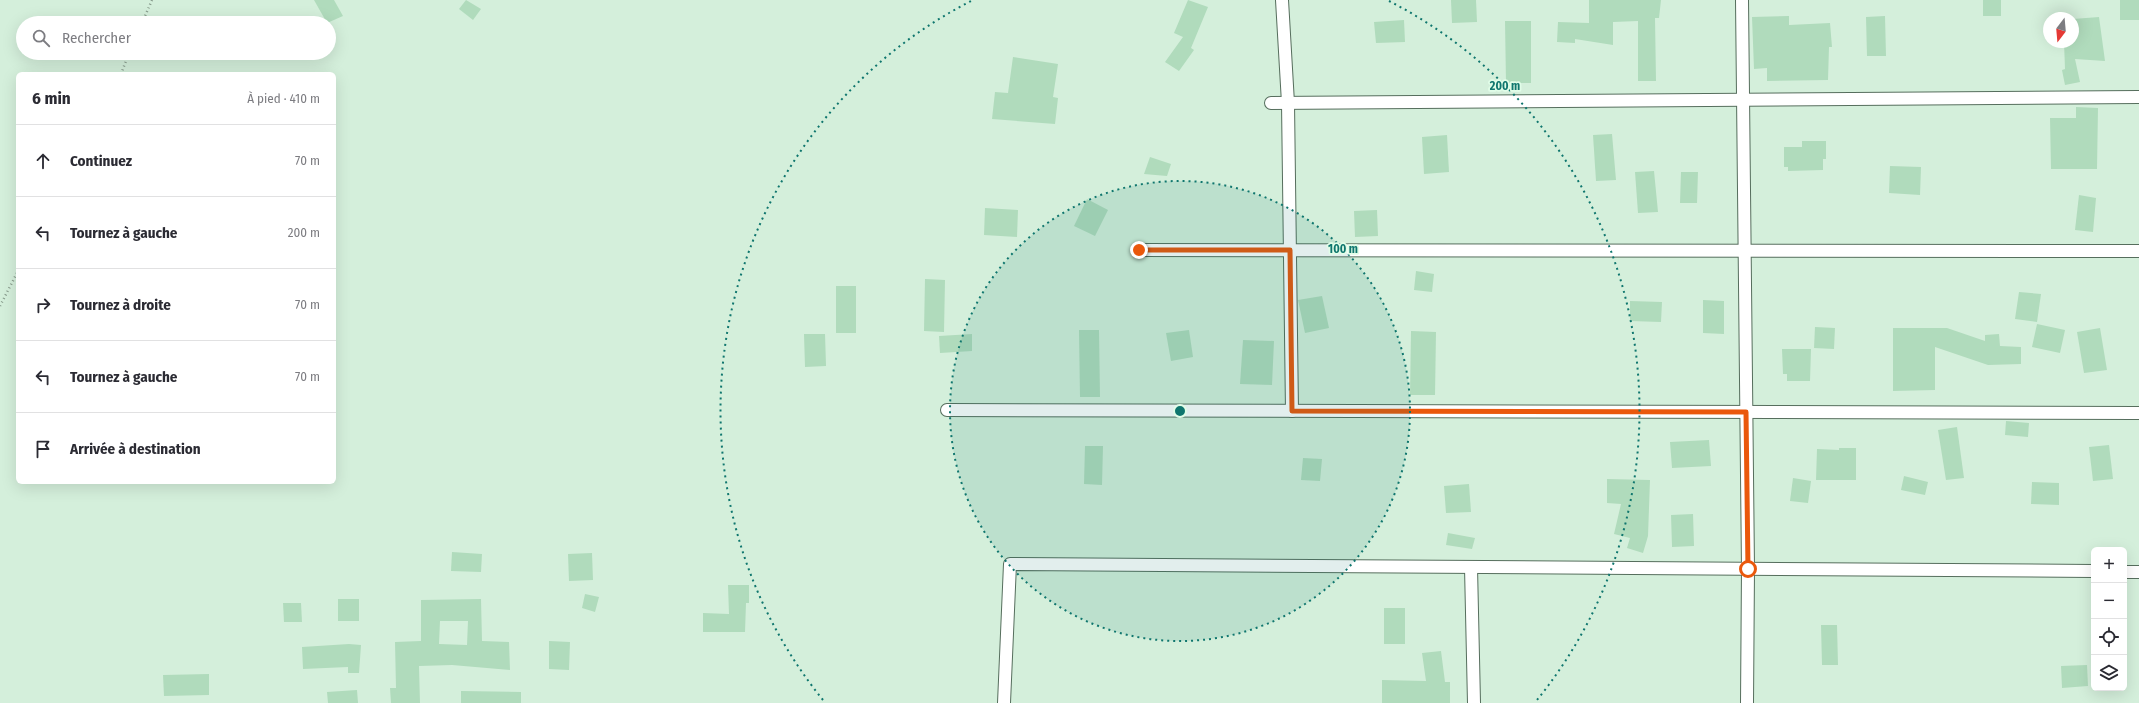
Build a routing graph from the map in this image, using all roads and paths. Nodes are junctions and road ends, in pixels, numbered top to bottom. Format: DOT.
graph roads {
  1 [pos="152,0"];
  2 [pos="1282,0"];
  3 [pos="1742,0"];
  4 [pos="145,16"];
  5 [pos="127,60"];
  6 [pos="122,72"];
  7 [pos="2139,97"];
  8 [pos="1743,100"];
  9 [pos="1271,103"];
  10 [pos="1288,103"];
  11 [pos="1139,250"];
  12 [pos="1290,250"];
  13 [pos="1745,251"];
  14 [pos="2139,251"];
  15 [pos="16,275"];
  16 [pos="0,306"];
  17 [pos="947,410"];
  18 [pos="1292,411"];
  19 [pos="1746,412"];
  20 [pos="2139,413"];
  21 [pos="1471,567"];
  22 [pos="1748,569"];
  23 [pos="2091,571"];
  24 [pos="2127,572"];
  25 [pos="2139,572"];
  26 [pos="1004,703"];
  27 [pos="1474,703"];
  28 [pos="1747,703"];
  1 -- 4 [label="path"];
  2 -- 10 [label="street"];
  3 -- 8 [label="street"];
  5 -- 6 [label="path"];
  7 -- 8 [label="street"];
  8 -- 10 [label="street"];
  8 -- 13 [label="street"];
  9 -- 10 [label="street"];
  10 -- 12 [label="street"];
  11 -- 12 [label="street"];
  12 -- 13 [label="street"];
  12 -- 18 [label="street"];
  13 -- 14 [label="street"];
  13 -- 19 [label="street"];
  15 -- 16 [label="path"];
  17 -- 18 [label="street"];
  18 -- 19 [label="street"];
  19 -- 20 [label="street"];
  19 -- 22 [label="street"];
  21 -- 22 [label="street"];
  21 -- 26 [label="street"];
  21 -- 27 [label="street"];
  22 -- 23 [label="street"];
  22 -- 28 [label="street"];
  24 -- 25 [label="street"];
}
